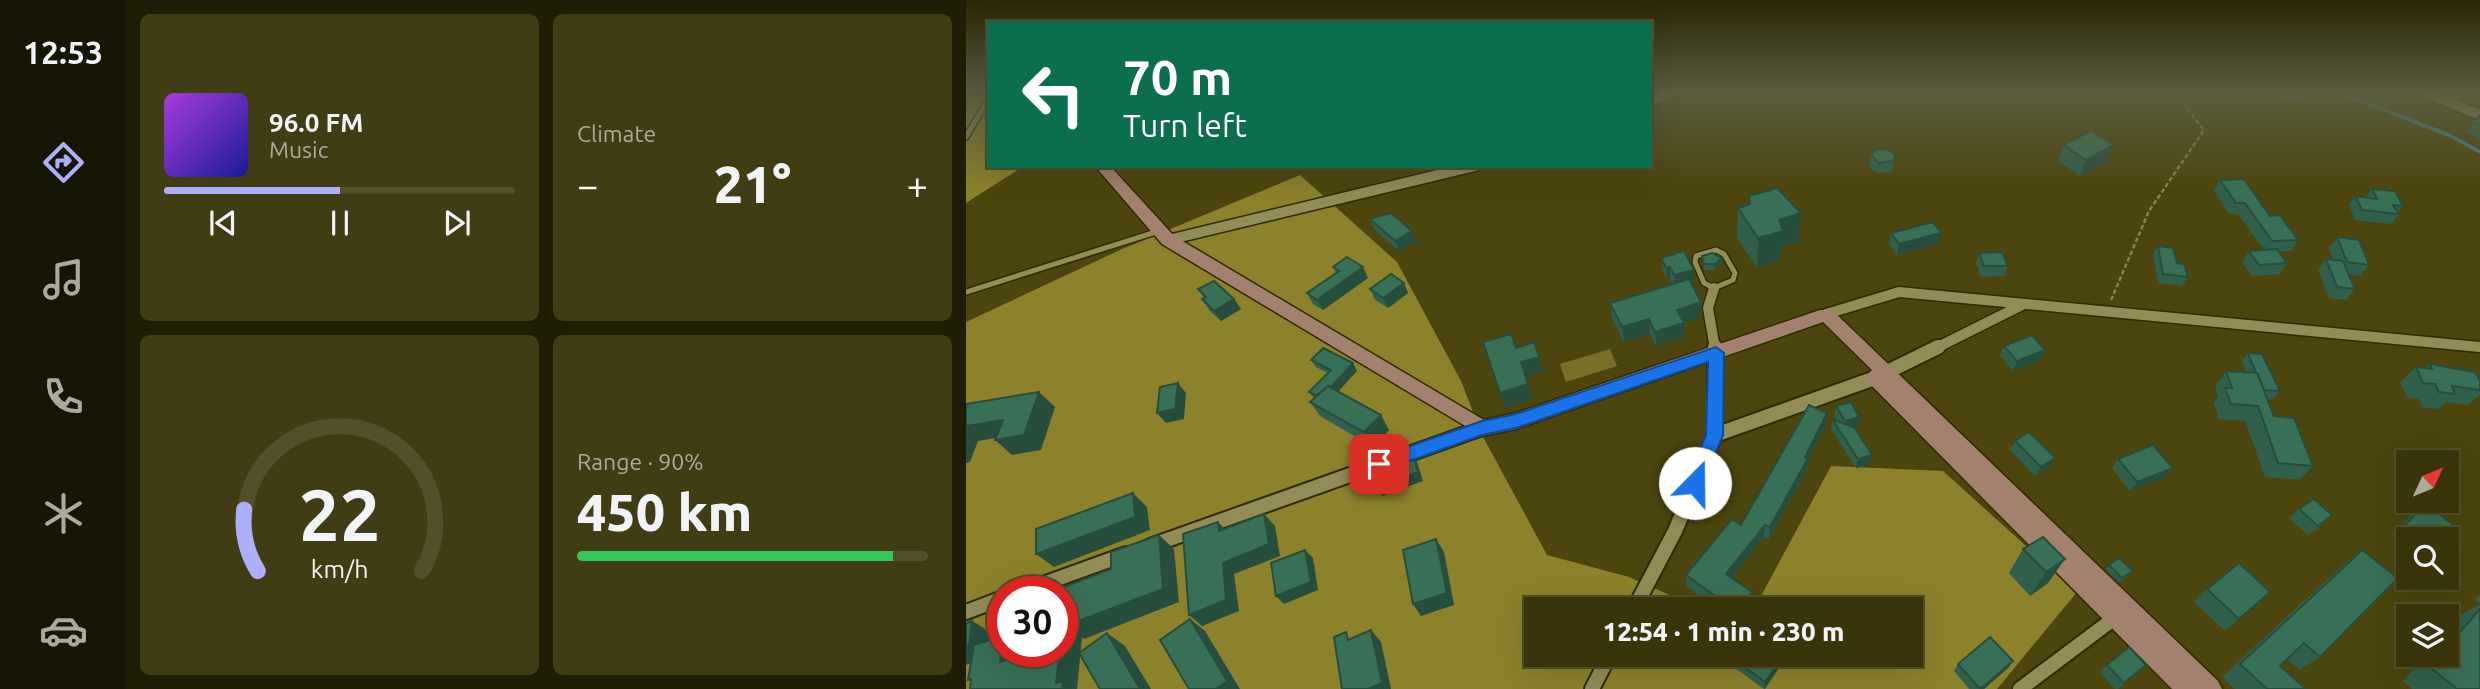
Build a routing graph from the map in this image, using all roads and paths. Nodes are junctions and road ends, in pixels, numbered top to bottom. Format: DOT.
graph roads {
  1 [pos="2200,125"];
  2 [pos="1104,168"];
  3 [pos="1466,168"];
  4 [pos="1163,236"];
  5 [pos="1709,285"];
  6 [pos="1690,286"];
  7 [pos="966,292"];
  8 [pos="2025,303"];
  9 [pos="2106,311"];
  10 [pos="1820,316"];
  11 [pos="2480,347"];
  12 [pos="1716,353"];
  13 [pos="1880,375"];
  14 [pos="1482,428"];
  15 [pos="1715,435"];
  16 [pos="1066,576"];
  17 [pos="1640,597"];
  18 [pos="987,604"];
  19 [pos="966,612"];
  20 [pos="2116,617"];
  21 [pos="1603,667"];
  22 [pos="1592,689"];
  23 [pos="2020,689"];
  24 [pos="2189,689"];
  25 [pos="2210,689"];
  1 -- 9 [label="path"];
  2 -- 4 [label="main road"];
  3 -- 4 [label="street"];
  4 -- 7 [label="lane"];
  4 -- 14 [label="main road"];
  5 -- 5 [label="lane"];
  5 -- 6 [label="lane"];
  5 -- 12 [label="street"];
  8 -- 9 [label="street"];
  8 -- 10 [label="street"];
  8 -- 13 [label="street"];
  9 -- 11 [label="street"];
  10 -- 12 [label="main road"];
  10 -- 13 [label="main road"];
  12 -- 14 [label="main road"];
  12 -- 15 [label="street"];
  13 -- 15 [label="street"];
  13 -- 20 [label="main road"];
  13 -- 25 [label="main road"];
  14 -- 16 [label="street"];
  15 -- 17 [label="street"];
  18 -- 19 [label="street"];
  20 -- 23 [label="street"];
  20 -- 24 [label="main road"];
  21 -- 22 [label="street"];
}
